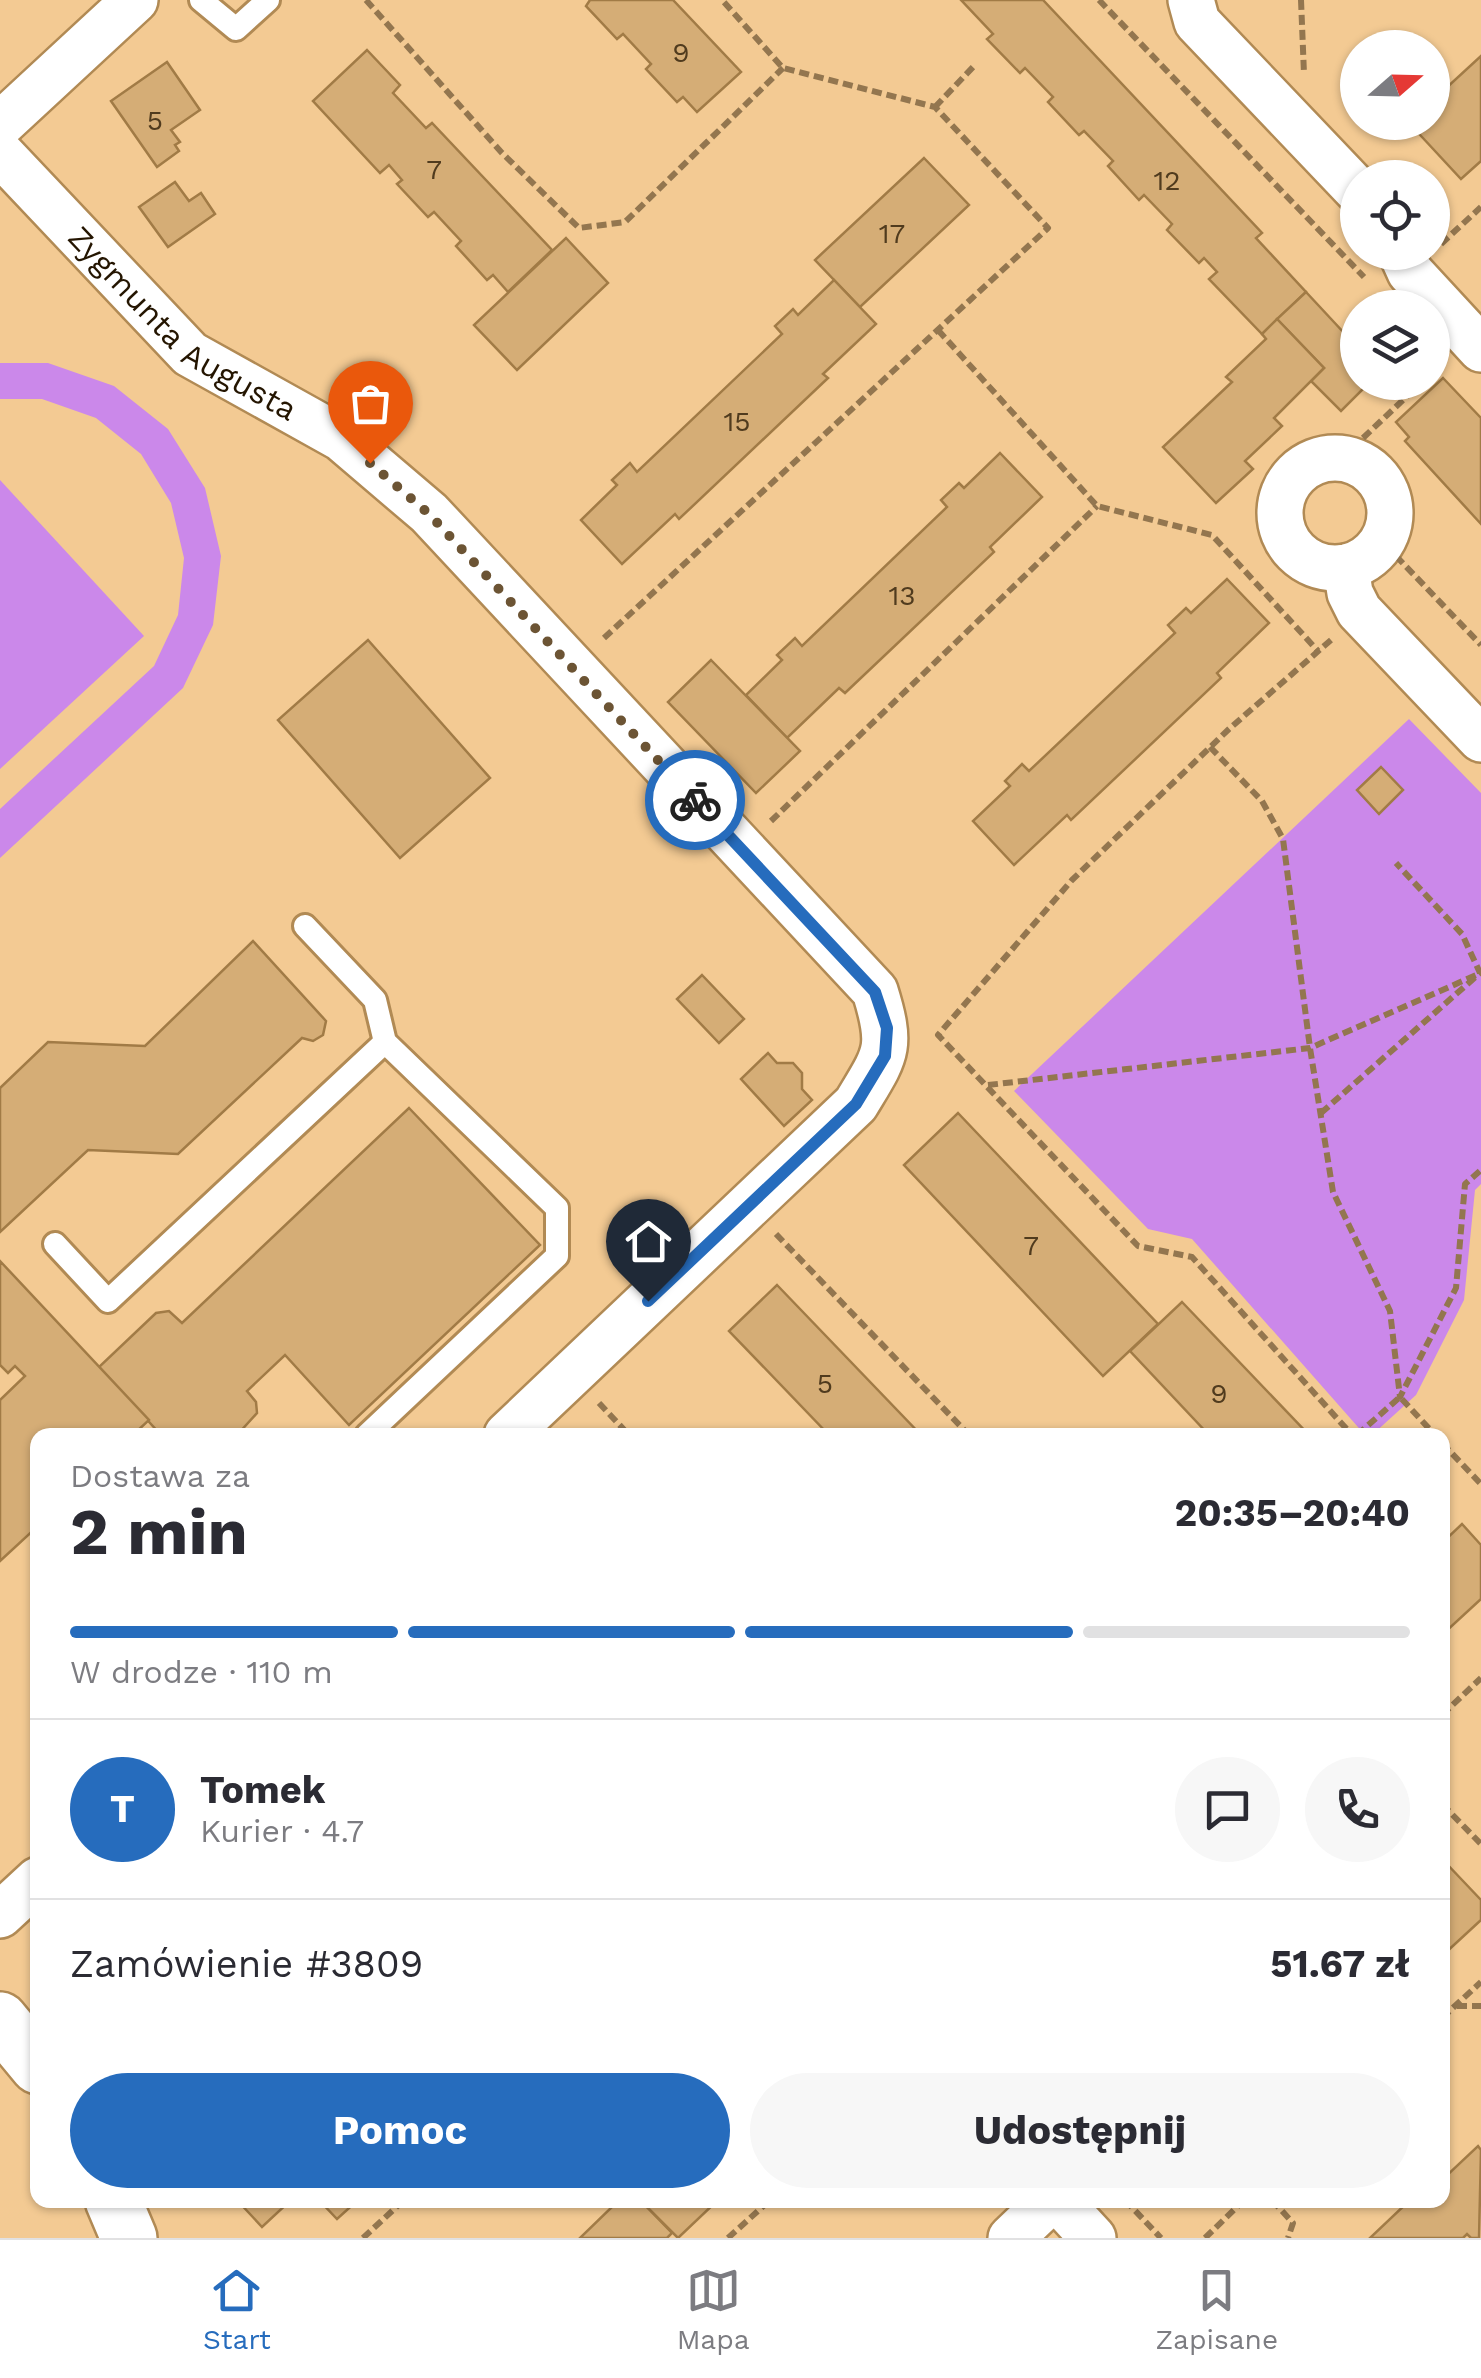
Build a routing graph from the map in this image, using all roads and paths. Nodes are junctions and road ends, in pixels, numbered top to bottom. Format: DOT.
graph roads {
  1 [pos="135,0"];
  2 [pos="201,0"];
  3 [pos="268,0"];
  4 [pos="366,0"];
  5 [pos="722,0"];
  6 [pos="1099,0"];
  7 [pos="1191,0"];
  8 [pos="975,64"];
  9 [pos="784,68"];
  10 [pos="935,107"];
  11 [pos="0,126"];
  12 [pos="0,153"];
  13 [pos="1340,173"];
  14 [pos="1481,207"];
  15 [pos="1450,231"];
  16 [pos="1340,252"];
  17 [pos="1358,270"];
  18 [pos="1393,270"];
  19 [pos="1423,270"];
  20 [pos="938,330"];
  21 [pos="1481,349"];
  22 [pos="1403,400"];
  23 [pos="1363,438"];
  24 [pos="1097,506"];
  25 [pos="1396,556"];
  26 [pos="1346,567"];
  27 [pos="1342,630"];
  28 [pos="1481,645"];
  29 [pos="1318,651"];
  30 [pos="572,667"];
  31 [pos="1481,739"];
  32 [pos="1210,748"];
  33 [pos="742,850"];
  34 [pos="1396,864"];
  35 [pos="306,926"];
  36 [pos="1480,973"];
  37 [pos="386,1042"];
  38 [pos="1310,1048"];
  39 [pos="987,1085"];
  40 [pos="1320,1114"];
  41 [pos="1481,1170"];
  42 [pos="749,1206"];
  43 [pos="55,1244"];
  44 [pos="1400,1397"];
  45 [pos="374,1428"];
  46 [pos="513,1428"];
  47 [pos="962,1428"];
  48 [pos="1348,1428"];
  49 [pos="1362,1428"];
  50 [pos="1429,1428"];
  51 [pos="1450,1451"];
  52 [pos="1481,1484"];
  53 [pos="1481,1678"];
  54 [pos="1450,1707"];
  55 [pos="1450,1812"];
  56 [pos="1481,1844"];
  57 [pos="30,1887"];
  58 [pos="0,1915"];
  59 [pos="1481,1982"];
  60 [pos="1454,2006"];
  61 [pos="1481,2006"];
  62 [pos="1450,2010"];
  63 [pos="0,2020"];
  64 [pos="30,2056"];
  65 [pos="117,2208"];
  66 [pos="395,2208"];
  67 [pos="761,2208"];
  68 [pos="1045,2208"];
  69 [pos="1062,2208"];
  70 [pos="1133,2208"];
  71 [pos="1236,2208"];
  72 [pos="1279,2208"];
  73 [pos="130,2238"];
  74 [pos="363,2238"];
  75 [pos="728,2238"];
  76 [pos="1011,2238"];
  77 [pos="1093,2238"];
  78 [pos="1161,2238"];
  79 [pos="1204,2238"];
  80 [pos="1288,2238"];
  1 -- 11 [label="street"];
  2 -- 3 [label="lane"];
  4 -- 9 [label="path"];
  5 -- 9 [label="path"];
  6 -- 16 [label="path"];
  7 -- 13 [label="street"];
  8 -- 10 [label="path"];
  9 -- 10 [label="path"];
  10 -- 20 [label="path"];
  12 -- 30 [label="street, Zygmunta Augusta"];
  14 -- 15 [label="path"];
  17 -- 18 [label="path"];
  19 -- 21 [label="street"];
  20 -- 24 [label="path"];
  20 -- 30 [label="path"];
  22 -- 23 [label="path"];
  24 -- 29 [label="path"];
  24 -- 33 [label="path"];
  25 -- 28 [label="path"];
  26 -- 31 [label="street"];
  27 -- 29 [label="path"];
  29 -- 32 [label="path"];
  30 -- 33 [label="street, Zygmunta Augusta"];
  32 -- 38 [label="path"];
  32 -- 39 [label="path"];
  33 -- 42 [label="street, Zygmunta Augusta"];
  34 -- 36 [label="path"];
  35 -- 37 [label="lane"];
  36 -- 38 [label="path"];
  36 -- 40 [label="path"];
  37 -- 43 [label="lane"];
  37 -- 45 [label="lane"];
  38 -- 39 [label="path"];
  38 -- 40 [label="path"];
  39 -- 48 [label="path"];
  40 -- 44 [label="path"];
  41 -- 44 [label="path"];
  42 -- 46 [label="street, Zygmunta Augusta"];
  42 -- 47 [label="path"];
  44 -- 49 [label="path"];
  44 -- 50 [label="path"];
  51 -- 52 [label="path"];
  53 -- 54 [label="path"];
  55 -- 56 [label="path"];
  57 -- 58 [label="street"];
  59 -- 60 [label="path"];
  60 -- 61 [label="path"];
  60 -- 62 [label="path"];
  63 -- 64 [label="street"];
  65 -- 73 [label="street"];
  66 -- 74 [label="path"];
  67 -- 75 [label="path"];
  68 -- 76 [label="street"];
  69 -- 77 [label="street"];
  70 -- 78 [label="path"];
  71 -- 79 [label="path"];
  72 -- 80 [label="path"];
}
